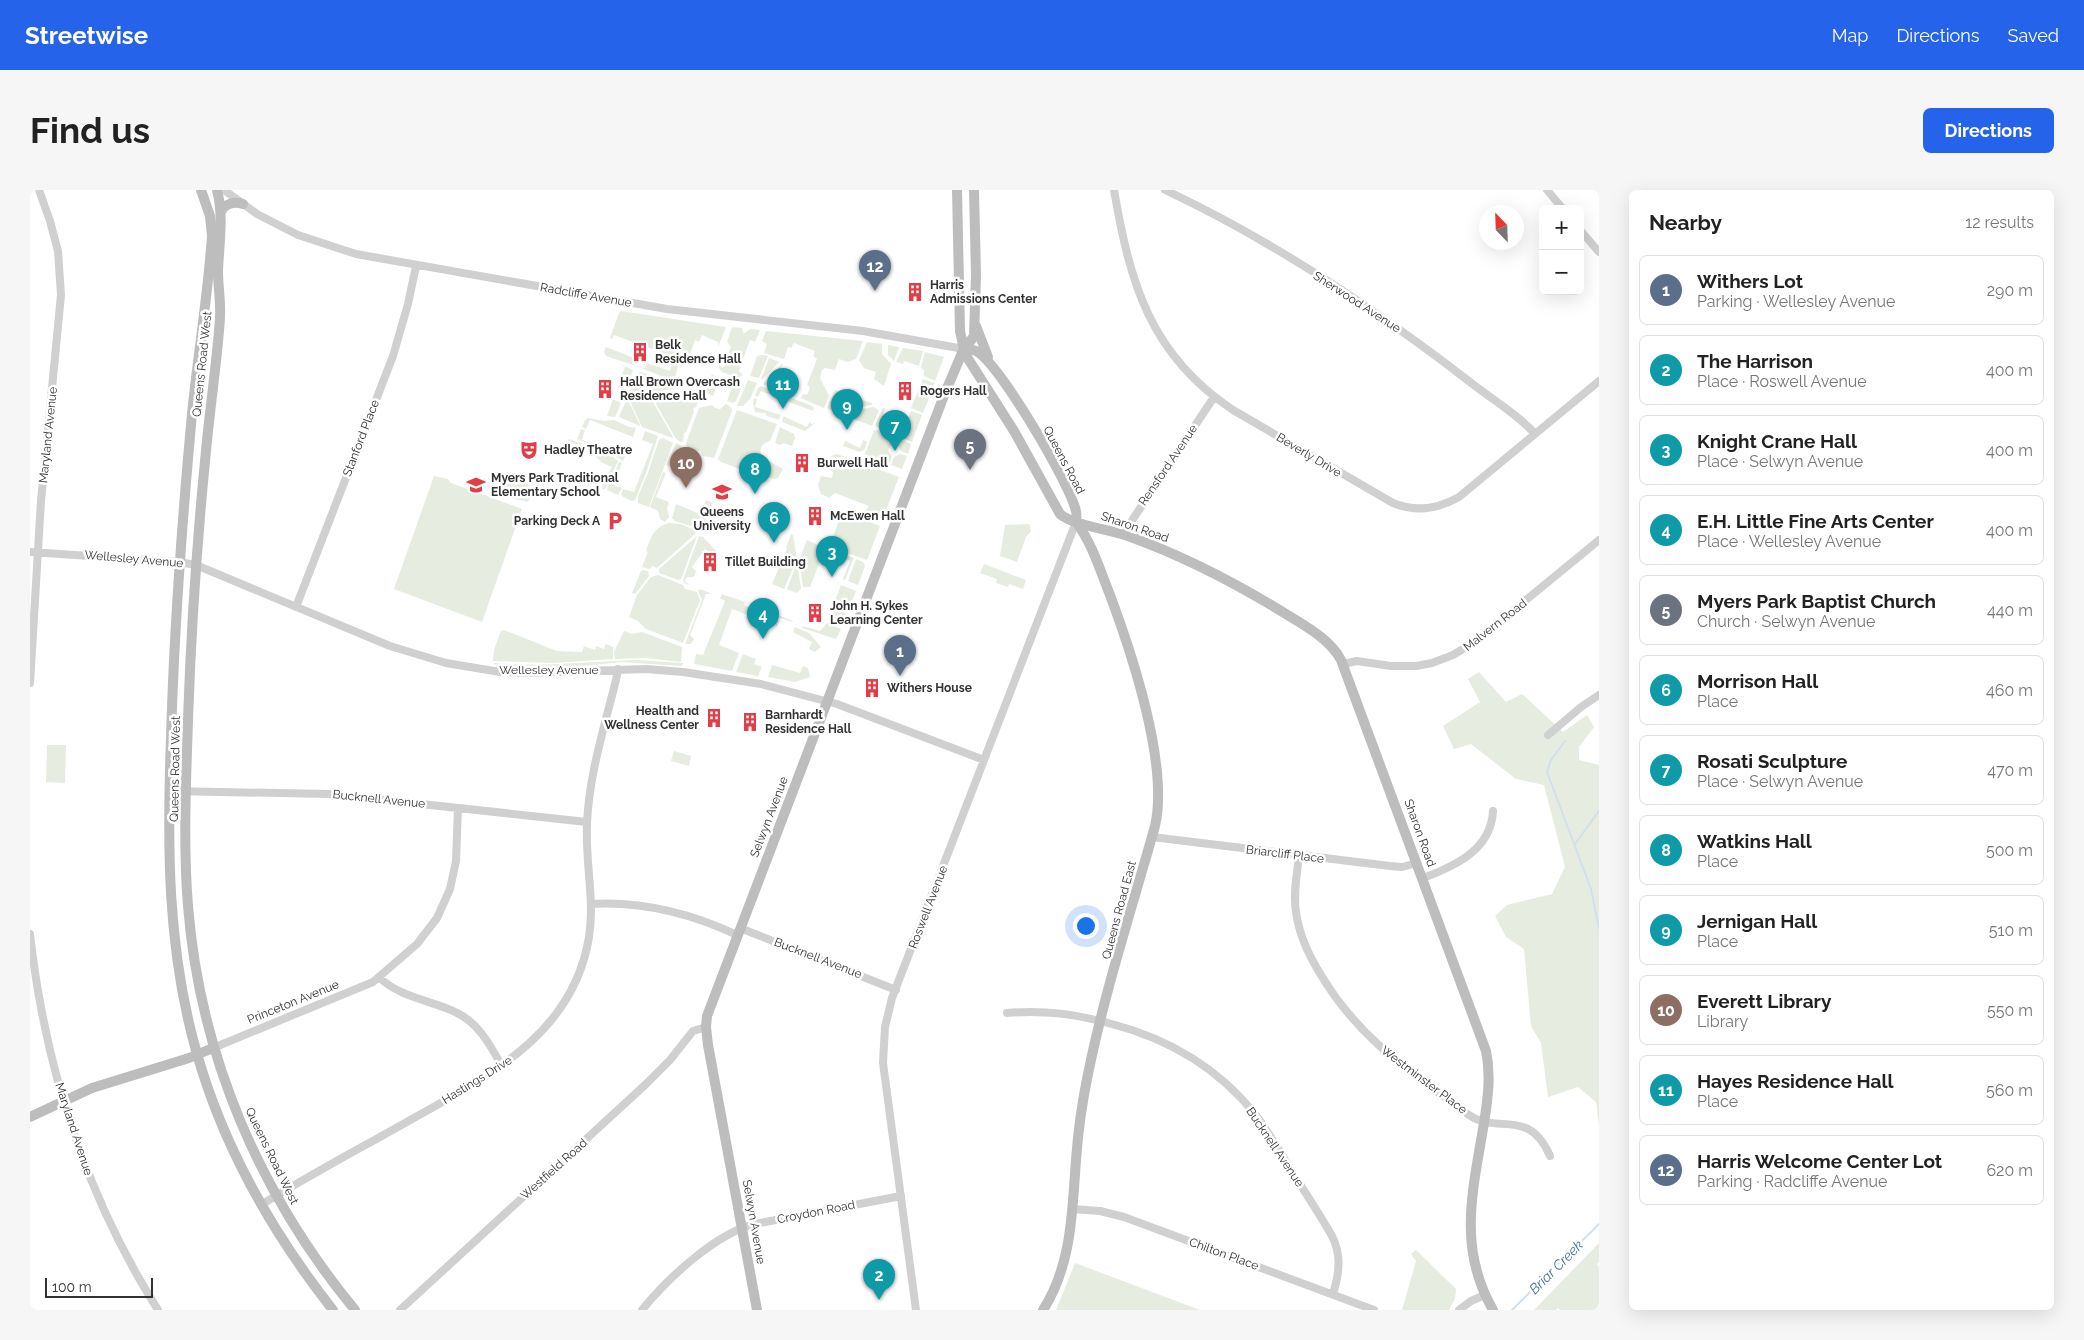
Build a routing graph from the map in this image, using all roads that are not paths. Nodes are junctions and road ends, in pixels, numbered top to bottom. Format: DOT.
graph roads {
  1 [pos="39,190"];
  2 [pos="201,190"];
  3 [pos="216,190"];
  4 [pos="224,190"];
  5 [pos="957,190"];
  6 [pos="974,190"];
  7 [pos="1114,190"];
  8 [pos="1164,190"];
  9 [pos="1548,190"];
  10 [pos="243,204"];
  11 [pos="1560,205"];
  12 [pos="221,212"];
  13 [pos="1584,235"];
  14 [pos="1599,252"];
  15 [pos="416,266"];
  16 [pos="975,318"];
  17 [pos="964,349"];
  18 [pos="994,369"];
  19 [pos="1599,381"];
  20 [pos="1214,396"];
  21 [pos="1535,434"];
  22 [pos="1076,522"];
  23 [pos="1123,534"];
  24 [pos="1599,540"];
  25 [pos="34,552"];
  26 [pos="179,562"];
  27 [pos="196,565"];
  28 [pos="296,607"];
  29 [pos="1343,664"];
  30 [pos="618,669"];
  31 [pos="30,683"];
  32 [pos="1599,695"];
  33 [pos="827,701"];
  34 [pos="1548,735"];
  35 [pos="984,760"];
  36 [pos="169,791"];
  37 [pos="186,792"];
  38 [pos="458,808"];
  39 [pos="1492,812"];
  40 [pos="587,822"];
  41 [pos="1152,837"];
  42 [pos="1299,856"];
  43 [pos="1417,863"];
  44 [pos="1423,878"];
  45 [pos="591,904"];
  46 [pos="738,932"];
  47 [pos="30,934"];
  48 [pos="379,977"];
  49 [pos="896,990"];
  50 [pos="1007,1013"];
  51 [pos="1101,1021"];
  52 [pos="706,1027"];
  53 [pos="213,1048"];
  54 [pos="197,1055"];
  55 [pos="502,1066"];
  56 [pos="63,1101"];
  57 [pos="30,1117"];
  58 [pos="1484,1121"];
  59 [pos="1550,1156"];
  60 [pos="275,1196"];
  61 [pos="900,1196"];
  62 [pos="261,1205"];
  63 [pos="1072,1209"];
  64 [pos="742,1228"];
  65 [pos="1333,1294"];
  66 [pos="1485,1294"];
  67 [pos="158,1310"];
  68 [pos="333,1310"];
  69 [pos="355,1310"];
  70 [pos="400,1310"];
  71 [pos="642,1310"];
  72 [pos="757,1310"];
  73 [pos="916,1310"];
  74 [pos="1043,1310"];
  75 [pos="1374,1310"];
  76 [pos="1459,1310"];
  77 [pos="1493,1310"];
  1 -- 25 [label="street, Maryland Avenue"];
  2 -- 26 [label="street, Queens Road West"];
  3 -- 12 [label="street, Queens Road West"];
  4 -- 10 [label="street, Radcliffe Avenue"];
  5 -- 17 [label="street"];
  6 -- 16 [label="street"];
  7 -- 20 [label="street, Beverly Drive"];
  8 -- 21 [label="street, Sherwood Avenue"];
  9 -- 11 [label="street"];
  10 -- 12 [label="street"];
  10 -- 15 [label="street, Radcliffe Avenue"];
  12 -- 27 [label="street, Queens Road West"];
  13 -- 14 [label="street"];
  15 -- 17 [label="street, Radcliffe Avenue"];
  15 -- 28 [label="street, Stanford Place"];
  16 -- 17 [label="street"];
  16 -- 18 [label="street"];
  17 -- 18 [label="street, Queens Road"];
  17 -- 22 [label="street"];
  17 -- 33 [label="street, Selwyn Avenue"];
  18 -- 22 [label="street, Queens Road"];
  19 -- 21 [label="street, Beverly Drive"];
  20 -- 21 [label="street, Beverly Drive"];
  20 -- 23 [label="street, Rensford Avenue"];
  22 -- 23 [label="street, Sharon Road"];
  22 -- 35 [label="street, Roswell Avenue"];
  22 -- 41 [label="street, Queens Road East"];
  23 -- 29 [label="street, Sharon Road"];
  24 -- 29 [label="street, Malvern Road"];
  25 -- 26 [label="street, Wellesley Avenue"];
  25 -- 31 [label="street, Maryland Avenue"];
  26 -- 27 [label="street, Wellesley Avenue"];
  26 -- 36 [label="street, Queens Road West"];
  27 -- 28 [label="street, Wellesley Avenue"];
  27 -- 37 [label="street, Queens Road West"];
  28 -- 30 [label="street, Wellesley Avenue"];
  29 -- 43 [label="street, Sharon Road"];
  30 -- 33 [label="street, Wellesley Avenue"];
  30 -- 40 [label="street, Hastings Drive"];
  32 -- 34 [label="street"];
  33 -- 35 [label="street, Wellesley Avenue"];
  33 -- 46 [label="street, Selwyn Avenue"];
  35 -- 49 [label="street, Roswell Avenue"];
  36 -- 37 [label="street, Bucknell Avenue"];
  36 -- 54 [label="street, Queens Road West"];
  37 -- 38 [label="street, Bucknell Avenue"];
  37 -- 53 [label="street, Queens Road West"];
  38 -- 40 [label="street, Bucknell Avenue"];
  38 -- 48 [label="street, Princeton Avenue"];
  39 -- 44 [label="street"];
  40 -- 45 [label="street, Hastings Drive"];
  41 -- 42 [label="street, Briarcliff Place"];
  41 -- 51 [label="street, Queens Road East"];
  42 -- 43 [label="street, Briarcliff Place"];
  42 -- 58 [label="street, Westminster Place"];
  43 -- 44 [label="street, Sharon Road"];
  44 -- 58 [label="street, Sharon Road"];
  45 -- 46 [label="street, Bucknell Avenue"];
  45 -- 55 [label="street, Hastings Drive"];
  46 -- 49 [label="street, Bucknell Avenue"];
  46 -- 52 [label="street, Selwyn Avenue"];
  47 -- 56 [label="street, Maryland Avenue"];
  48 -- 53 [label="street, Princeton Avenue"];
  48 -- 55 [label="street"];
  49 -- 61 [label="street, Roswell Avenue"];
  50 -- 51 [label="street, Bucknell Avenue"];
  51 -- 63 [label="street, Queens Road East"];
  51 -- 65 [label="street, Bucknell Avenue"];
  52 -- 64 [label="street, Selwyn Avenue"];
  52 -- 70 [label="street, Westfield Road"];
  53 -- 54 [label="street, Princeton Avenue"];
  53 -- 60 [label="street, Queens Road West"];
  54 -- 56 [label="street, Princeton Avenue"];
  54 -- 62 [label="street, Queens Road West"];
  55 -- 60 [label="street, Hastings Drive"];
  56 -- 57 [label="street, Princeton Avenue"];
  56 -- 67 [label="street, Maryland Avenue"];
  58 -- 59 [label="street, Westminster Place"];
  58 -- 66 [label="street, Sharon Road"];
  60 -- 62 [label="street, Hastings Drive"];
  60 -- 69 [label="street, Queens Road West"];
  61 -- 64 [label="street, Croydon Road"];
  61 -- 73 [label="street, Roswell Avenue"];
  62 -- 68 [label="street, Queens Road West"];
  63 -- 65 [label="street, Chilton Place"];
  63 -- 74 [label="street, Queens Road East"];
  64 -- 71 [label="street, Croydon Road"];
  64 -- 72 [label="street, Selwyn Avenue"];
  65 -- 75 [label="street, Chilton Place"];
  66 -- 76 [label="street"];
  66 -- 77 [label="street, Sharon Road"];
}
